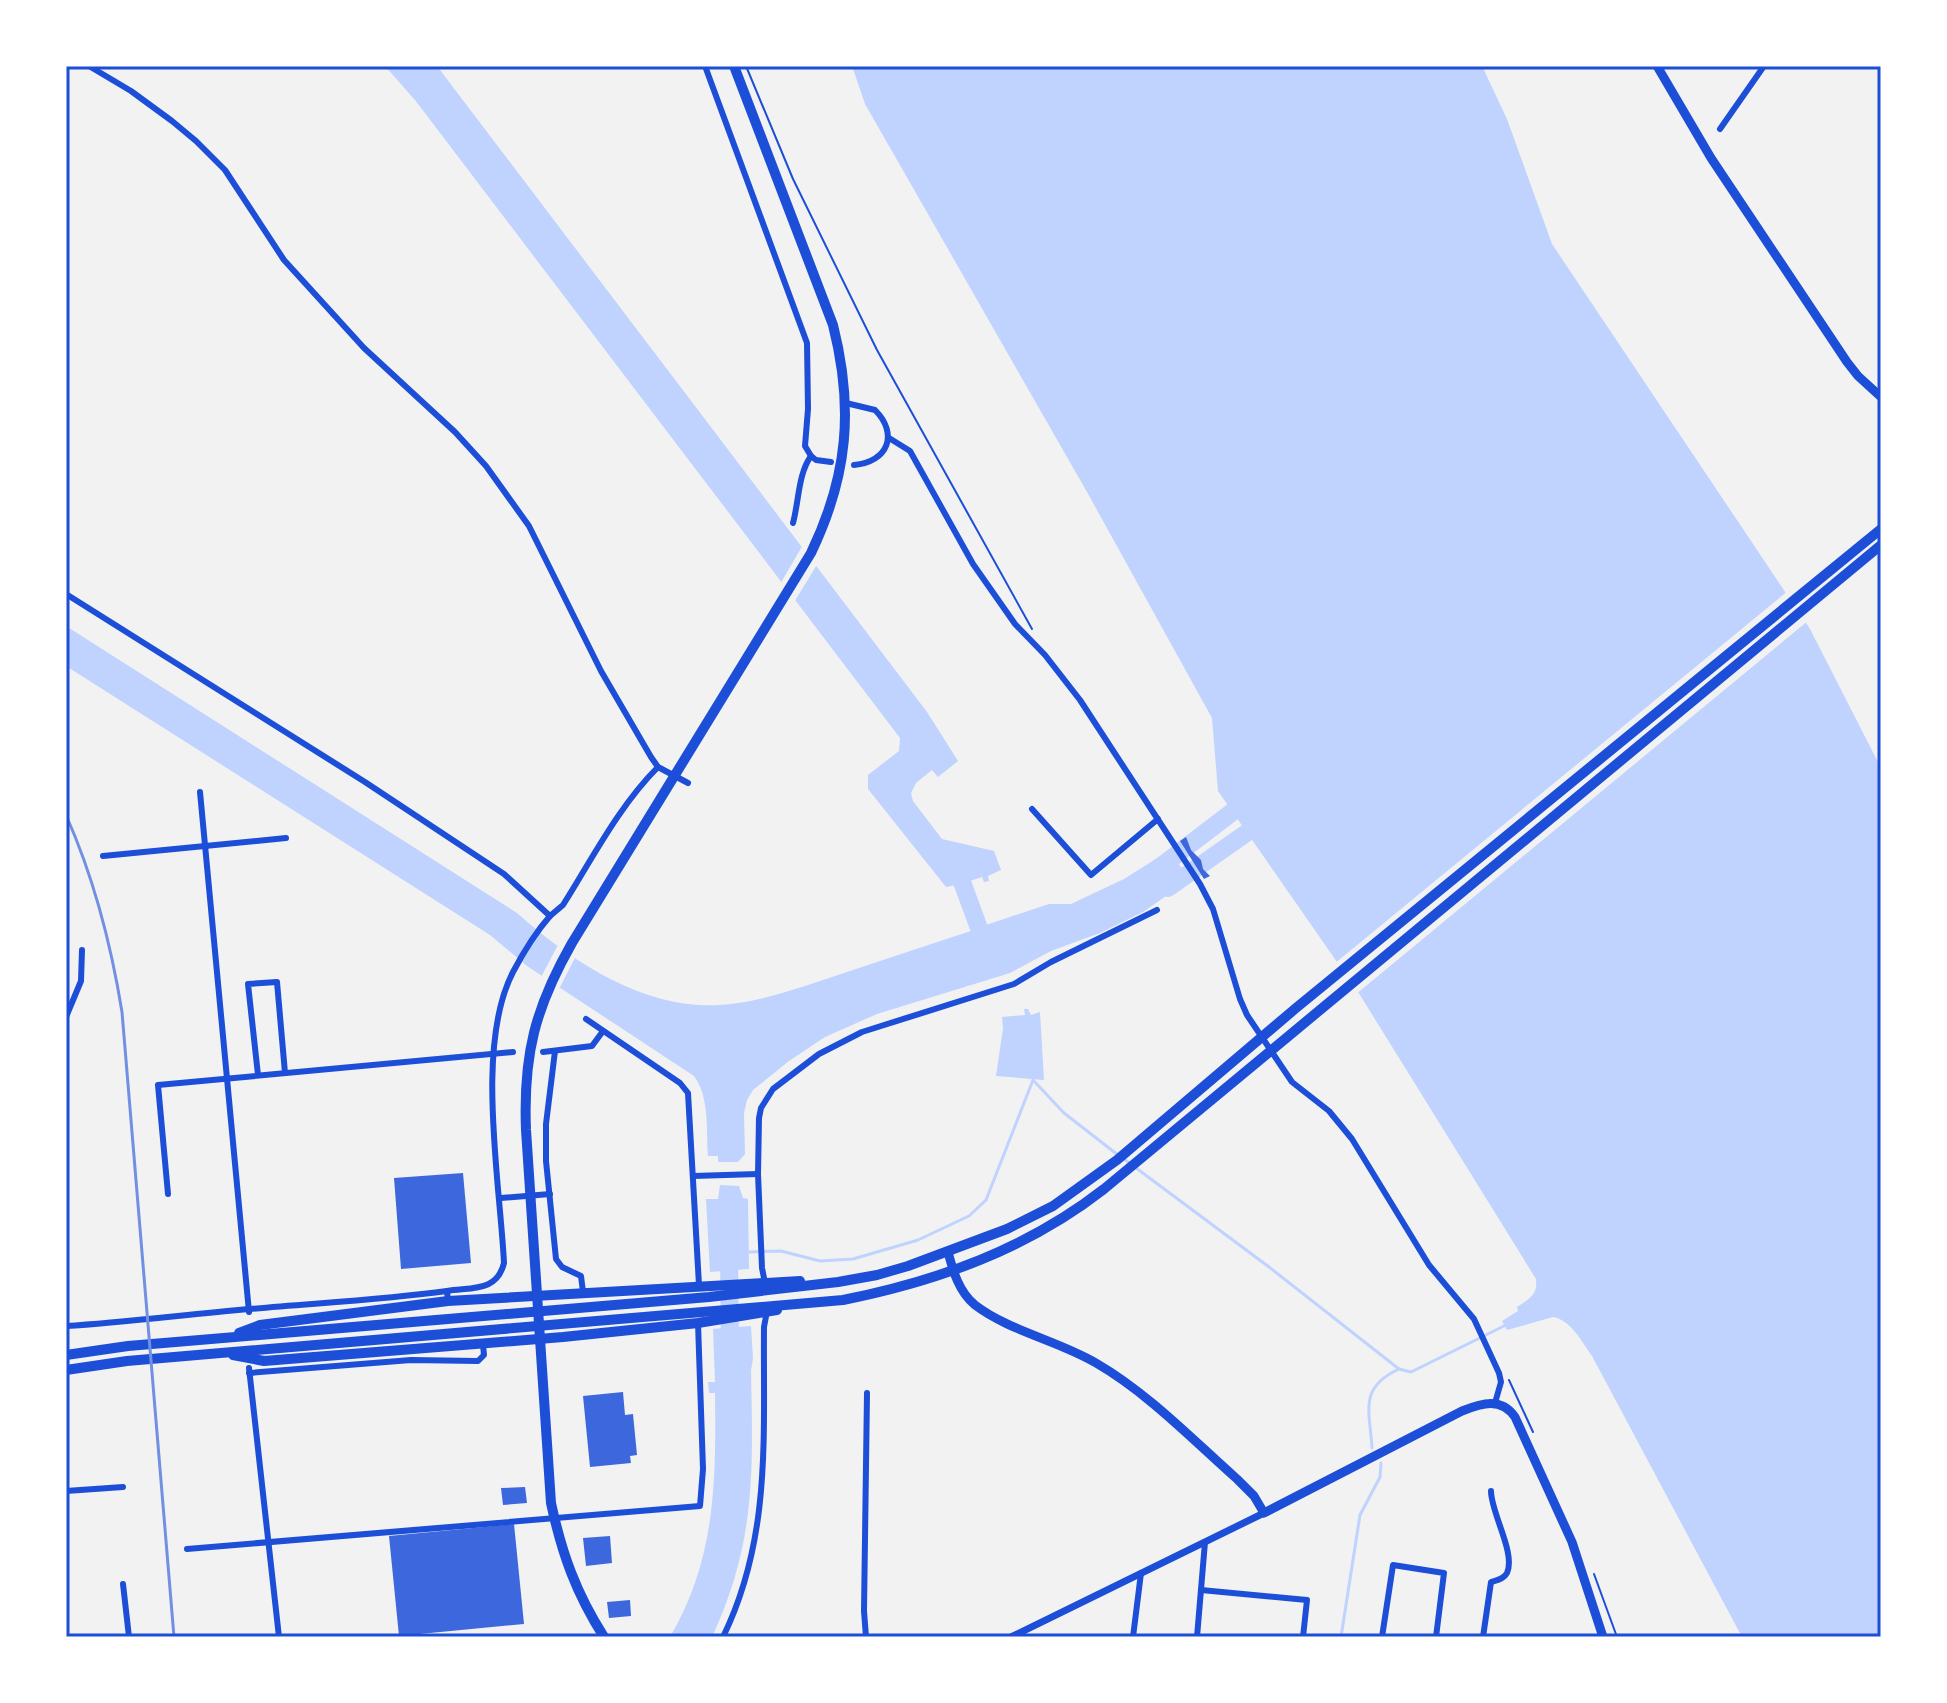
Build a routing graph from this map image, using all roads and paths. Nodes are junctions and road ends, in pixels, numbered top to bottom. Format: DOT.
graph roads {
  1 [pos="89,66"];
  2 [pos="705,66"];
  3 [pos="734,66"];
  4 [pos="746,66"];
  5 [pos="1657,66"];
  6 [pos="1764,66"];
  7 [pos="1720,129"];
  8 [pos="1881,397"];
  9 [pos="846,403"];
  10 [pos="889,438"];
  11 [pos="811,456"];
  12 [pos="831,462"];
  13 [pos="854,465"];
  14 [pos="793,523"];
  15 [pos="1881,529"];
  16 [pos="1881,545"];
  17 [pos="66,594"];
  18 [pos="1033,642"];
  19 [pos="658,767"];
  20 [pos="674,775"];
  21 [pos="688,783"];
  22 [pos="200,792"];
  23 [pos="1032,809"];
  24 [pos="1158,819"];
  25 [pos="286,838"];
  26 [pos="205,846"];
  27 [pos="103,856"];
  28 [pos="1157,910"];
  29 [pos="548,919"];
  30 [pos="82,950"];
  31 [pos="66,1017"];
  32 [pos="586,1019"];
  33 [pos="603,1031"];
  34 [pos="555,1051"];
  35 [pos="513,1052"];
  36 [pos="543,1052"];
  37 [pos="493,1054"];
  38 [pos="285,1073"];
  39 [pos="258,1075"];
  40 [pos="225,1078"];
  41 [pos="758,1174"];
  42 [pos="693,1176"];
  43 [pos="168,1194"];
  44 [pos="550,1194"];
  45 [pos="530,1195"];
  46 [pos="501,1198"];
  47 [pos="948,1252"];
  48 [pos="954,1271"];
  49 [pos="761,1287"];
  50 [pos="706,1289"];
  51 [pos="583,1292"];
  52 [pos="447,1296"];
  53 [pos="538,1296"];
  54 [pos="762,1309"];
  55 [pos="249,1310"];
  56 [pos="705,1318"];
  57 [pos="66,1326"];
  58 [pos="223,1339"];
  59 [pos="539,1339"];
  60 [pos="483,1345"];
  61 [pos="219,1353"];
  62 [pos="66,1355"];
  63 [pos="66,1370"];
  64 [pos="867,1393"];
  65 [pos="1495,1403"];
  66 [pos="123,1487"];
  67 [pos="66,1491"];
  68 [pos="1491,1491"];
  69 [pos="1264,1513"];
  70 [pos="554,1518"];
  71 [pos="269,1542"];
  72 [pos="1205,1542"];
  73 [pos="187,1549"];
  74 [pos="1141,1573"];
  75 [pos="123,1584"];
  76 [pos="1201,1590"];
  77 [pos="129,1637"];
  78 [pos="279,1637"];
  79 [pos="604,1637"];
  80 [pos="723,1637"];
  81 [pos="866,1637"];
  82 [pos="1011,1637"];
  83 [pos="1133,1637"];
  84 [pos="1197,1637"];
  85 [pos="1303,1637"];
  86 [pos="1382,1637"];
  87 [pos="1436,1637"];
  88 [pos="1483,1637"];
  89 [pos="1603,1637"];
  1 -- 19 [label="street"];
  2 -- 11 [label="street"];
  3 -- 9 [label="highway"];
  4 -- 18 [label="path"];
  5 -- 8 [label="main road"];
  6 -- 7 [label="street"];
  9 -- 10 [label="street"];
  9 -- 20 [label="highway"];
  10 -- 13 [label="street"];
  10 -- 18 [label="street"];
  11 -- 12 [label="street"];
  11 -- 14 [label="street"];
  15 -- 47 [label="highway"];
  16 -- 48 [label="highway"];
  17 -- 29 [label="street"];
  18 -- 24 [label="street"];
  19 -- 20 [label="street"];
  19 -- 29 [label="street"];
  20 -- 21 [label="street"];
  20 -- 45 [label="highway"];
  22 -- 26 [label="street"];
  23 -- 24 [label="street"];
  24 -- 65 [label="street"];
  25 -- 26 [label="street"];
  26 -- 27 [label="street"];
  26 -- 40 [label="street"];
  28 -- 41 [label="street"];
  29 -- 37 [label="street"];
  30 -- 31 [label="street"];
  32 -- 33 [label="street"];
  33 -- 34 [label="street"];
  33 -- 42 [label="street"];
  34 -- 36 [label="street"];
  34 -- 44 [label="street"];
  35 -- 37 [label="street"];
  37 -- 38 [label="street"];
  37 -- 46 [label="street"];
  38 -- 39 [label="street"];
  38 -- 39 [label="street"];
  39 -- 40 [label="street"];
  40 -- 43 [label="street"];
  40 -- 55 [label="street"];
  41 -- 42 [label="street"];
  41 -- 49 [label="street"];
  42 -- 50 [label="street"];
  44 -- 45 [label="street"];
  44 -- 51 [label="street"];
  45 -- 46 [label="street"];
  45 -- 53 [label="highway"];
  46 -- 52 [label="street"];
  47 -- 48 [label="main road"];
  47 -- 49 [label="highway"];
  48 -- 54 [label="highway"];
  48 -- 69 [label="main road"];
  49 -- 50 [label="highway"];
  50 -- 51 [label="highway"];
  50 -- 58 [label="highway"];
  51 -- 53 [label="highway"];
  52 -- 53 [label="highway"];
  52 -- 55 [label="street"];
  52 -- 58 [label="highway"];
  53 -- 59 [label="highway"];
  54 -- 56 [label="highway"];
  54 -- 80 [label="street"];
  55 -- 57 [label="street"];
  56 -- 59 [label="highway"];
  56 -- 61 [label="highway"];
  56 -- 70 [label="street"];
  58 -- 62 [label="highway"];
  59 -- 60 [label="highway"];
  59 -- 70 [label="highway"];
  60 -- 61 [label="highway"];
  60 -- 71 [label="street"];
  61 -- 63 [label="highway"];
  64 -- 81 [label="street"];
  65 -- 69 [label="main road"];
  65 -- 89 [label="main road"];
  66 -- 67 [label="street"];
  68 -- 88 [label="street"];
  69 -- 72 [label="street"];
  70 -- 71 [label="street"];
  70 -- 79 [label="highway"];
  71 -- 73 [label="street"];
  71 -- 78 [label="street"];
  72 -- 74 [label="street"];
  72 -- 76 [label="street"];
  74 -- 82 [label="street"];
  74 -- 83 [label="street"];
  75 -- 77 [label="street"];
  76 -- 84 [label="street"];
  76 -- 85 [label="street"];
  86 -- 87 [label="street"];
}
